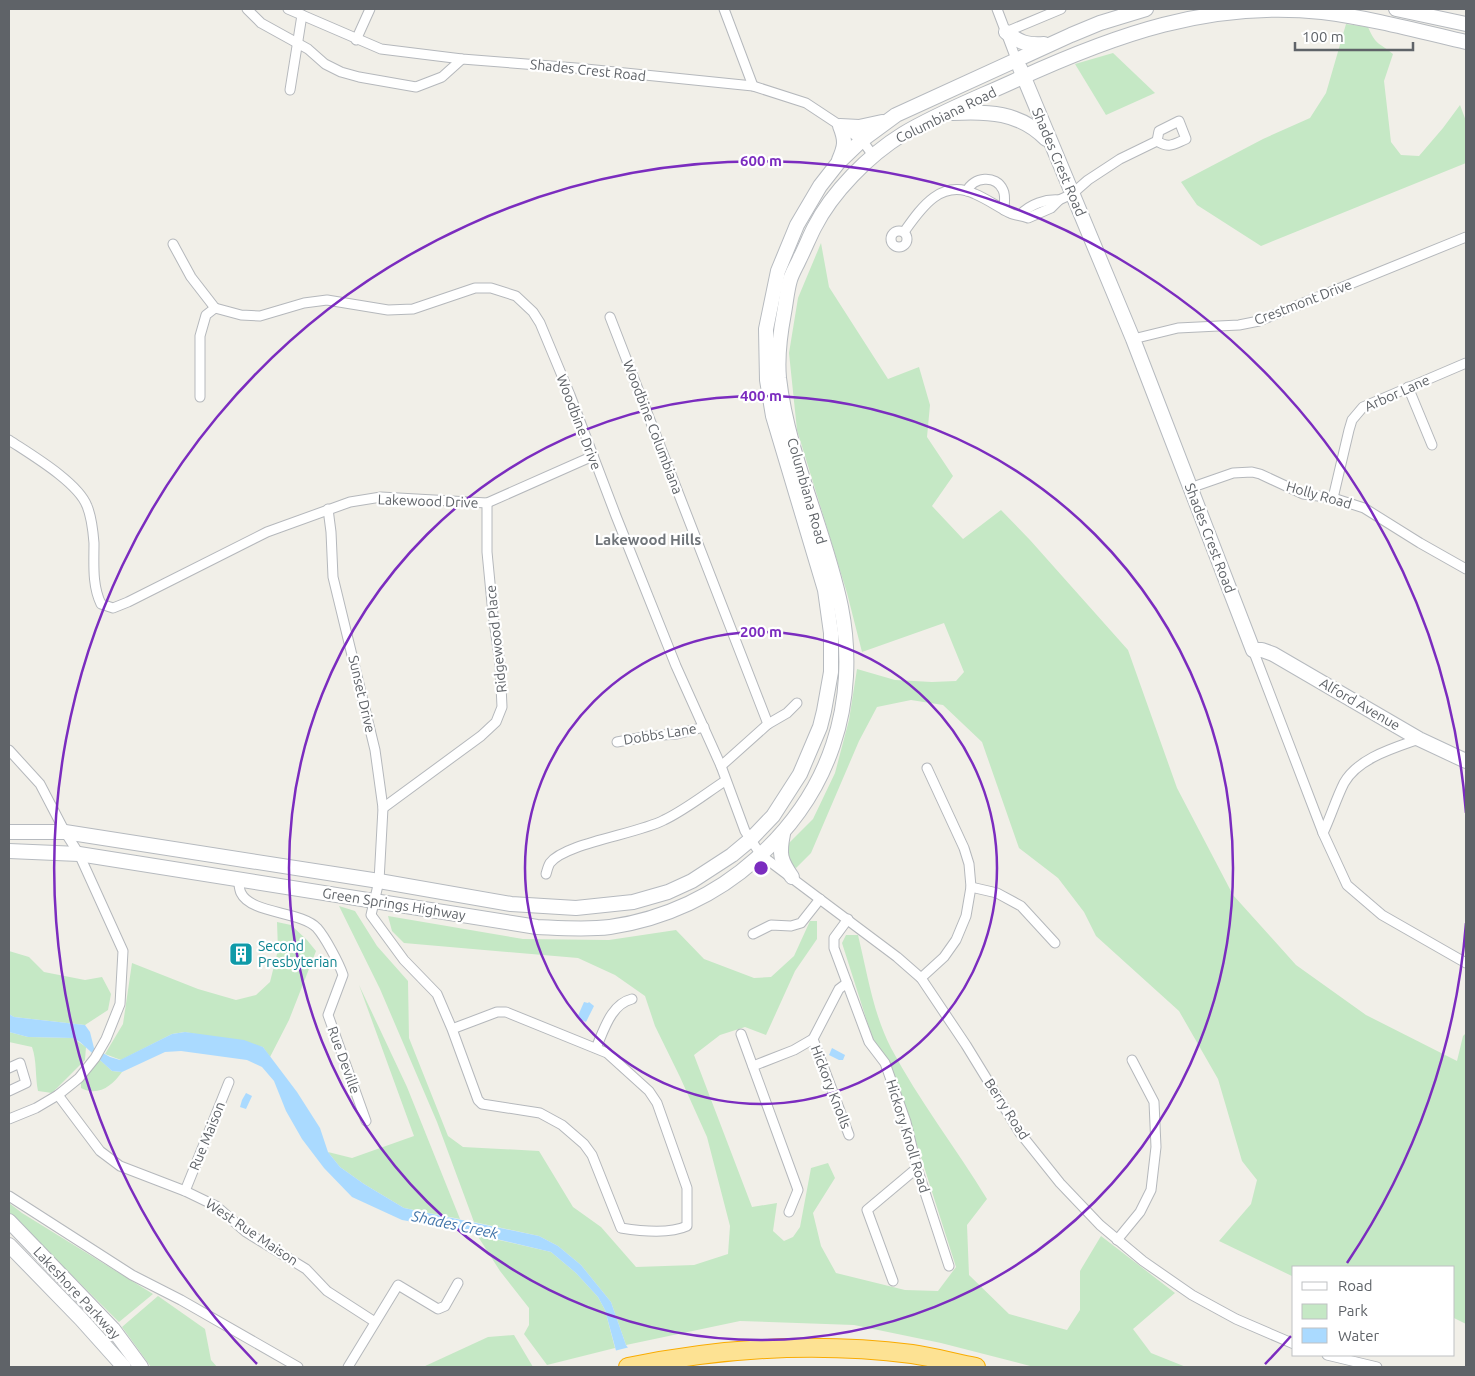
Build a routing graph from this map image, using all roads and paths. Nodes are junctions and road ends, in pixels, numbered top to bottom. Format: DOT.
graph roads {
  1 [pos="247,9"];
  2 [pos="288,9"];
  3 [pos="370,9"];
  4 [pos="724,9"];
  5 [pos="997,9"];
  6 [pos="1061,9"];
  7 [pos="1146,9"];
  8 [pos="1396,9"];
  9 [pos="1249,10"];
  10 [pos="302,15"];
  11 [pos="1100,23"];
  12 [pos="1466,24"];
  13 [pos="1006,32"];
  14 [pos="356,40"];
  15 [pos="1107,42"];
  16 [pos="1466,42"];
  17 [pos="297,43"];
  18 [pos="1052,44"];
  19 [pos="462,58"];
  20 [pos="1016,59"];
  21 [pos="1023,77"];
  22 [pos="753,86"];
  23 [pos="290,90"];
  24 [pos="944,113"];
  25 [pos="888,121"];
  26 [pos="840,126"];
  27 [pos="862,140"];
  28 [pos="1157,141"];
  29 [pos="1050,143"];
  30 [pos="874,157"];
  31 [pos="838,163"];
  32 [pos="966,191"];
  33 [pos="1072,194"];
  34 [pos="1004,210"];
  35 [pos="904,232"];
  36 [pos="1466,237"];
  37 [pos="173,244"];
  38 [pos="215,308"];
  39 [pos="610,318"];
  40 [pos="1133,340"];
  41 [pos="1466,363"];
  42 [pos="1408,387"];
  43 [pos="200,397"];
  44 [pos="9,440"];
  45 [pos="1432,445"];
  46 [pos="593,456"];
  47 [pos="1190,488"];
  48 [pos="1333,498"];
  49 [pos="487,503"];
  50 [pos="328,509"];
  51 [pos="1466,569"];
  52 [pos="831,589"];
  53 [pos="1253,650"];
  54 [pos="797,703"];
  55 [pos="768,724"];
  56 [pos="704,727"];
  57 [pos="1419,739"];
  58 [pos="616,742"];
  59 [pos="9,750"];
  60 [pos="1466,762"];
  61 [pos="721,766"];
  62 [pos="927,768"];
  63 [pos="725,781"];
  64 [pos="383,808"];
  65 [pos="9,832"];
  66 [pos="65,832"];
  67 [pos="1323,832"];
  68 [pos="783,834"];
  69 [pos="750,840"];
  70 [pos="9,851"];
  71 [pos="79,854"];
  72 [pos="761,854"];
  73 [pos="546,874"];
  74 [pos="238,878"];
  75 [pos="792,878"];
  76 [pos="379,881"];
  77 [pos="971,887"];
  78 [pos="820,899"];
  79 [pos="374,902"];
  80 [pos="848,919"];
  81 [pos="753,934"];
  82 [pos="1055,943"];
  83 [pos="1466,963"];
  84 [pos="921,978"];
  85 [pos="847,983"];
  86 [pos="632,999"];
  87 [pos="452,1029"];
  88 [pos="741,1034"];
  89 [pos="812,1039"];
  90 [pos="596,1048"];
  91 [pos="1132,1060"];
  92 [pos="753,1066"];
  93 [pos="9,1068"];
  94 [pos="229,1082"];
  95 [pos="9,1091"];
  96 [pos="58,1095"];
  97 [pos="9,1119"];
  98 [pos="366,1121"];
  99 [pos="849,1135"];
  100 [pos="918,1168"];
  101 [pos="185,1191"];
  102 [pos="9,1196"];
  103 [pos="788,1212"];
  104 [pos="9,1221"];
  105 [pos="1117,1240"];
  106 [pos="9,1245"];
  107 [pos="949,1266"];
  108 [pos="893,1281"];
  109 [pos="458,1283"];
  110 [pos="375,1322"];
  111 [pos="1292,1343"];
  112 [pos="1331,1356"];
  113 [pos="124,1367"];
  114 [pos="141,1367"];
  115 [pos="298,1367"];
  116 [pos="348,1367"];
  117 [pos="628,1367"];
  118 [pos="976,1367"];
  119 [pos="1378,1367"];
  1 -- 17 [label="street"];
  2 -- 10 [label="street, Shades Crest Road"];
  3 -- 14 [label="street"];
  4 -- 22 [label="street"];
  5 -- 13 [label="street"];
  6 -- 13 [label="street"];
  7 -- 11 [label="main road, Columbiana Road"];
  8 -- 12 [label="main road"];
  9 -- 15 [label="main road, Columbiana Road"];
  9 -- 16 [label="main road, Columbiana Road"];
  10 -- 14 [label="street, Shades Crest Road"];
  10 -- 17 [label="street"];
  11 -- 15 [label="main road"];
  11 -- 18 [label="main road, Columbiana Road"];
  13 -- 18 [label="main road"];
  13 -- 20 [label="street"];
  14 -- 19 [label="street, Shades Crest Road"];
  15 -- 21 [label="main road, Columbiana Road"];
  17 -- 19 [label="street"];
  17 -- 23 [label="street"];
  18 -- 20 [label="main road, Columbiana Road"];
  19 -- 22 [label="street, Shades Crest Road"];
  20 -- 21 [label="main road, Shades Crest Road"];
  20 -- 25 [label="main road, Columbiana Road"];
  21 -- 24 [label="main road, Columbiana Road"];
  21 -- 29 [label="main road, Shades Crest Road"];
  22 -- 26 [label="street, Shades Crest Road"];
  24 -- 29 [label="main road"];
  24 -- 30 [label="main road, Columbiana Road"];
  25 -- 26 [label="main road"];
  25 -- 27 [label="main road, Columbiana Road"];
  26 -- 27 [label="street, Shades Crest Road"];
  26 -- 31 [label="main road"];
  27 -- 30 [label="street, Shades Crest Road"];
  27 -- 31 [label="main road, Columbiana Road"];
  28 -- 33 [label="street"];
  29 -- 33 [label="main road, Shades Crest Road"];
  30 -- 52 [label="main road, Columbiana Road"];
  31 -- 52 [label="main road, Columbiana Road"];
  32 -- 34 [label="street"];
  32 -- 34 [label="street"];
  32 -- 35 [label="street"];
  33 -- 34 [label="street"];
  33 -- 40 [label="main road, Shades Crest Road"];
  36 -- 40 [label="street, Crestmont Drive"];
  37 -- 38 [label="street"];
  38 -- 43 [label="street"];
  38 -- 46 [label="street, Woodbine Drive"];
  39 -- 55 [label="street, Woodbine Columbiana"];
  40 -- 47 [label="main road, Shades Crest Road"];
  41 -- 42 [label="street, Arbor Lane"];
  42 -- 45 [label="street"];
  42 -- 48 [label="street, Arbor Lane"];
  44 -- 50 [label="street, Lakewood Drive"];
  46 -- 49 [label="street, Lakewood Drive"];
  46 -- 56 [label="street, Woodbine Drive"];
  47 -- 48 [label="street, Holly Road"];
  47 -- 53 [label="main road, Shades Crest Road"];
  48 -- 51 [label="street, Holly Road"];
  49 -- 50 [label="street, Lakewood Drive"];
  49 -- 64 [label="street, Ridgewood Place"];
  50 -- 64 [label="street, Sunset Drive"];
  52 -- 68 [label="main road, Columbiana Road"];
  52 -- 69 [label="main road, Columbiana Road"];
  53 -- 57 [label="main road, Alford Avenue"];
  53 -- 67 [label="street, Shades Crest Road"];
  54 -- 55 [label="street"];
  55 -- 61 [label="street"];
  56 -- 58 [label="street, Dobbs Lane"];
  56 -- 61 [label="street, Woodbine Drive"];
  57 -- 60 [label="main road, Alford Avenue"];
  57 -- 67 [label="street"];
  59 -- 66 [label="street"];
  61 -- 63 [label="street, Woodbine Drive"];
  62 -- 77 [label="street"];
  63 -- 69 [label="street, Woodbine Drive"];
  63 -- 73 [label="street"];
  64 -- 76 [label="street, Sunset Drive"];
  65 -- 66 [label="main road, Green Springs Highway"];
  66 -- 71 [label="street"];
  66 -- 76 [label="main road, Green Springs Highway"];
  67 -- 83 [label="street, Shades Crest Road"];
  68 -- 72 [label="main road, Columbiana Road"];
  68 -- 75 [label="main road"];
  69 -- 72 [label="street, Berry Road"];
  69 -- 76 [label="main road, Green Springs Highway"];
  70 -- 71 [label="main road, Green Springs Highway"];
  71 -- 74 [label="main road, Green Springs Highway"];
  71 -- 96 [label="street"];
  72 -- 75 [label="street, Berry Road"];
  72 -- 79 [label="main road, Green Springs Highway"];
  74 -- 79 [label="main road, Green Springs Highway"];
  74 -- 98 [label="street, Rue Deville"];
  75 -- 78 [label="street, Berry Road"];
  76 -- 79 [label="street, Sunset Drive"];
  77 -- 82 [label="street"];
  77 -- 84 [label="street"];
  78 -- 80 [label="street, Berry Road"];
  78 -- 81 [label="street"];
  79 -- 87 [label="street"];
  80 -- 84 [label="street, Berry Road"];
  80 -- 85 [label="street"];
  84 -- 105 [label="street, Berry Road"];
  85 -- 89 [label="street, Hickory Knolls"];
  85 -- 100 [label="street, Hickory Knoll Road"];
  86 -- 90 [label="street"];
  87 -- 90 [label="street"];
  87 -- 90 [label="street"];
  88 -- 92 [label="street"];
  89 -- 92 [label="street, Hickory Knolls"];
  89 -- 99 [label="street, Hickory Knolls"];
  91 -- 105 [label="street"];
  92 -- 103 [label="street"];
  93 -- 95 [label="street"];
  94 -- 101 [label="street, Rue Maison"];
  96 -- 97 [label="street"];
  96 -- 101 [label="street, West Rue Maison"];
  100 -- 107 [label="street, Hickory Knoll Road"];
  100 -- 108 [label="street"];
  101 -- 110 [label="street, West Rue Maison"];
  102 -- 115 [label="street"];
  104 -- 114 [label="main road, Lakeshore Parkway"];
  105 -- 111 [label="street, Berry Road"];
  106 -- 113 [label="main road, Lakeshore Parkway"];
  109 -- 110 [label="street"];
  110 -- 116 [label="street"];
  112 -- 119 [label="street"];
  117 -- 118 [label="highway"];
}
